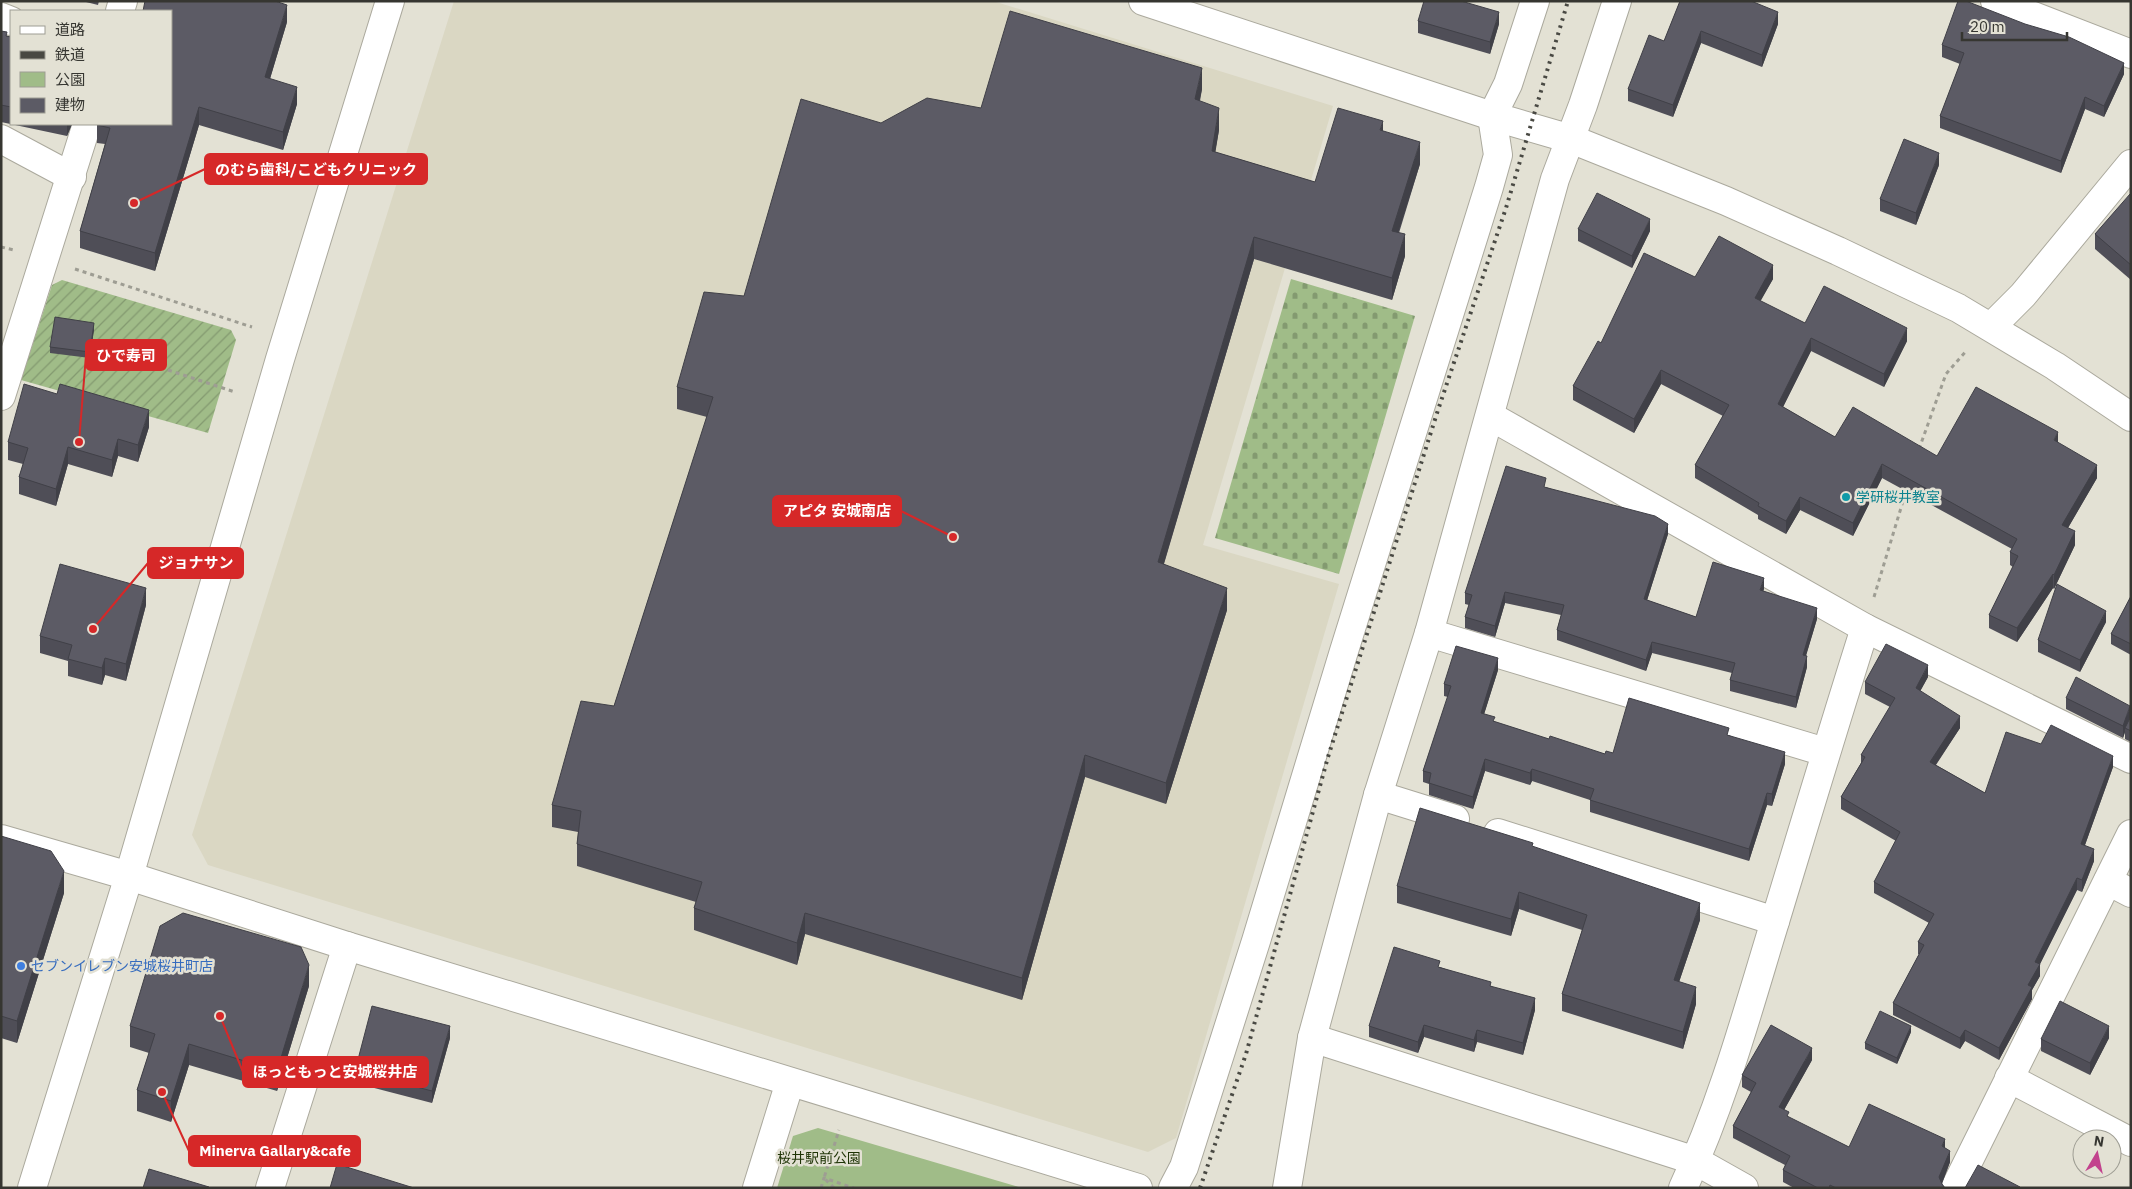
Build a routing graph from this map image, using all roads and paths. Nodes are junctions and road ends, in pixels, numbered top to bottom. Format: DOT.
graph roads {
  1 [pos="390,1"];
  2 [pos="1143,1"];
  3 [pos="1535,1"];
  4 [pos="1617,1"];
  5 [pos="1995,1"];
  6 [pos="2131,54"];
  7 [pos="1492,116"];
  8 [pos="87,125"];
  9 [pos="1,138"];
  10 [pos="1571,139"];
  11 [pos="2131,164"];
  12 [pos="72,177"];
  13 [pos="44,259"];
  14 [pos="1991,327"];
  15 [pos="252,328"];
  16 [pos="92,345"];
  17 [pos="4,379"];
  18 [pos="235,392"];
  19 [pos="1490,416"];
  20 [pos="2131,417"];
  21 [pos="1918,454"];
  22 [pos="1909,481"];
  23 [pos="1865,628"];
  24 [pos="1429,633"];
  25 [pos="1825,752"];
  26 [pos="2131,759"];
  27 [pos="1378,795"];
  28 [pos="2131,834"];
  29 [pos="1,839"];
  30 [pos="129,876"];
  31 [pos="2119,887"];
  32 [pos="1775,922"];
  33 [pos="347,946"];
  34 [pos="1312,1038"];
  35 [pos="2009,1078"];
  36 [pos="790,1082"];
  37 [pos="841,1125"];
  38 [pos="2131,1142"];
  39 [pos="1696,1161"];
  40 [pos="824,1178"];
  41 [pos="32,1188"];
  42 [pos="270,1188"];
  43 [pos="756,1188"];
  44 [pos="821,1188"];
  45 [pos="834,1188"];
  46 [pos="854,1188"];
  47 [pos="1138,1188"];
  48 [pos="1173,1188"];
  49 [pos="1287,1188"];
  50 [pos="1683,1188"];
  51 [pos="1744,1188"];
  52 [pos="1955,1188"];
  1 -- 30 [label="street"];
  2 -- 7 [label="street"];
  3 -- 7 [label="street"];
  4 -- 10 [label="street"];
  5 -- 6 [label="street"];
  7 -- 10 [label="street"];
  7 -- 48 [label="street"];
  8 -- 12 [label="street"];
  9 -- 12 [label="street"];
  10 -- 14 [label="street"];
  10 -- 19 [label="street"];
  11 -- 14 [label="street"];
  12 -- 13 [label="street"];
  13 -- 15 [label="path"];
  13 -- 17 [label="street"];
  14 -- 20 [label="street"];
  14 -- 21 [label="path"];
  16 -- 18 [label="path"];
  19 -- 23 [label="street"];
  19 -- 24 [label="street"];
  22 -- 23 [label="path"];
  23 -- 25 [label="street"];
  23 -- 26 [label="street"];
  24 -- 25 [label="street"];
  24 -- 27 [label="street"];
  25 -- 32 [label="street"];
  27 -- 32 [label="street"];
  27 -- 34 [label="street"];
  28 -- 31 [label="street"];
  29 -- 30 [label="street"];
  30 -- 33 [label="street"];
  30 -- 41 [label="street"];
  31 -- 35 [label="street"];
  32 -- 39 [label="street"];
  33 -- 36 [label="street"];
  33 -- 42 [label="street"];
  34 -- 39 [label="street"];
  34 -- 49 [label="street"];
  35 -- 38 [label="street"];
  35 -- 52 [label="street"];
  36 -- 43 [label="street"];
  36 -- 47 [label="street"];
  37 -- 40 [label="path"];
  39 -- 50 [label="street"];
  39 -- 51 [label="street"];
  40 -- 44 [label="path"];
  40 -- 45 [label="path"];
  40 -- 46 [label="path"];
}
